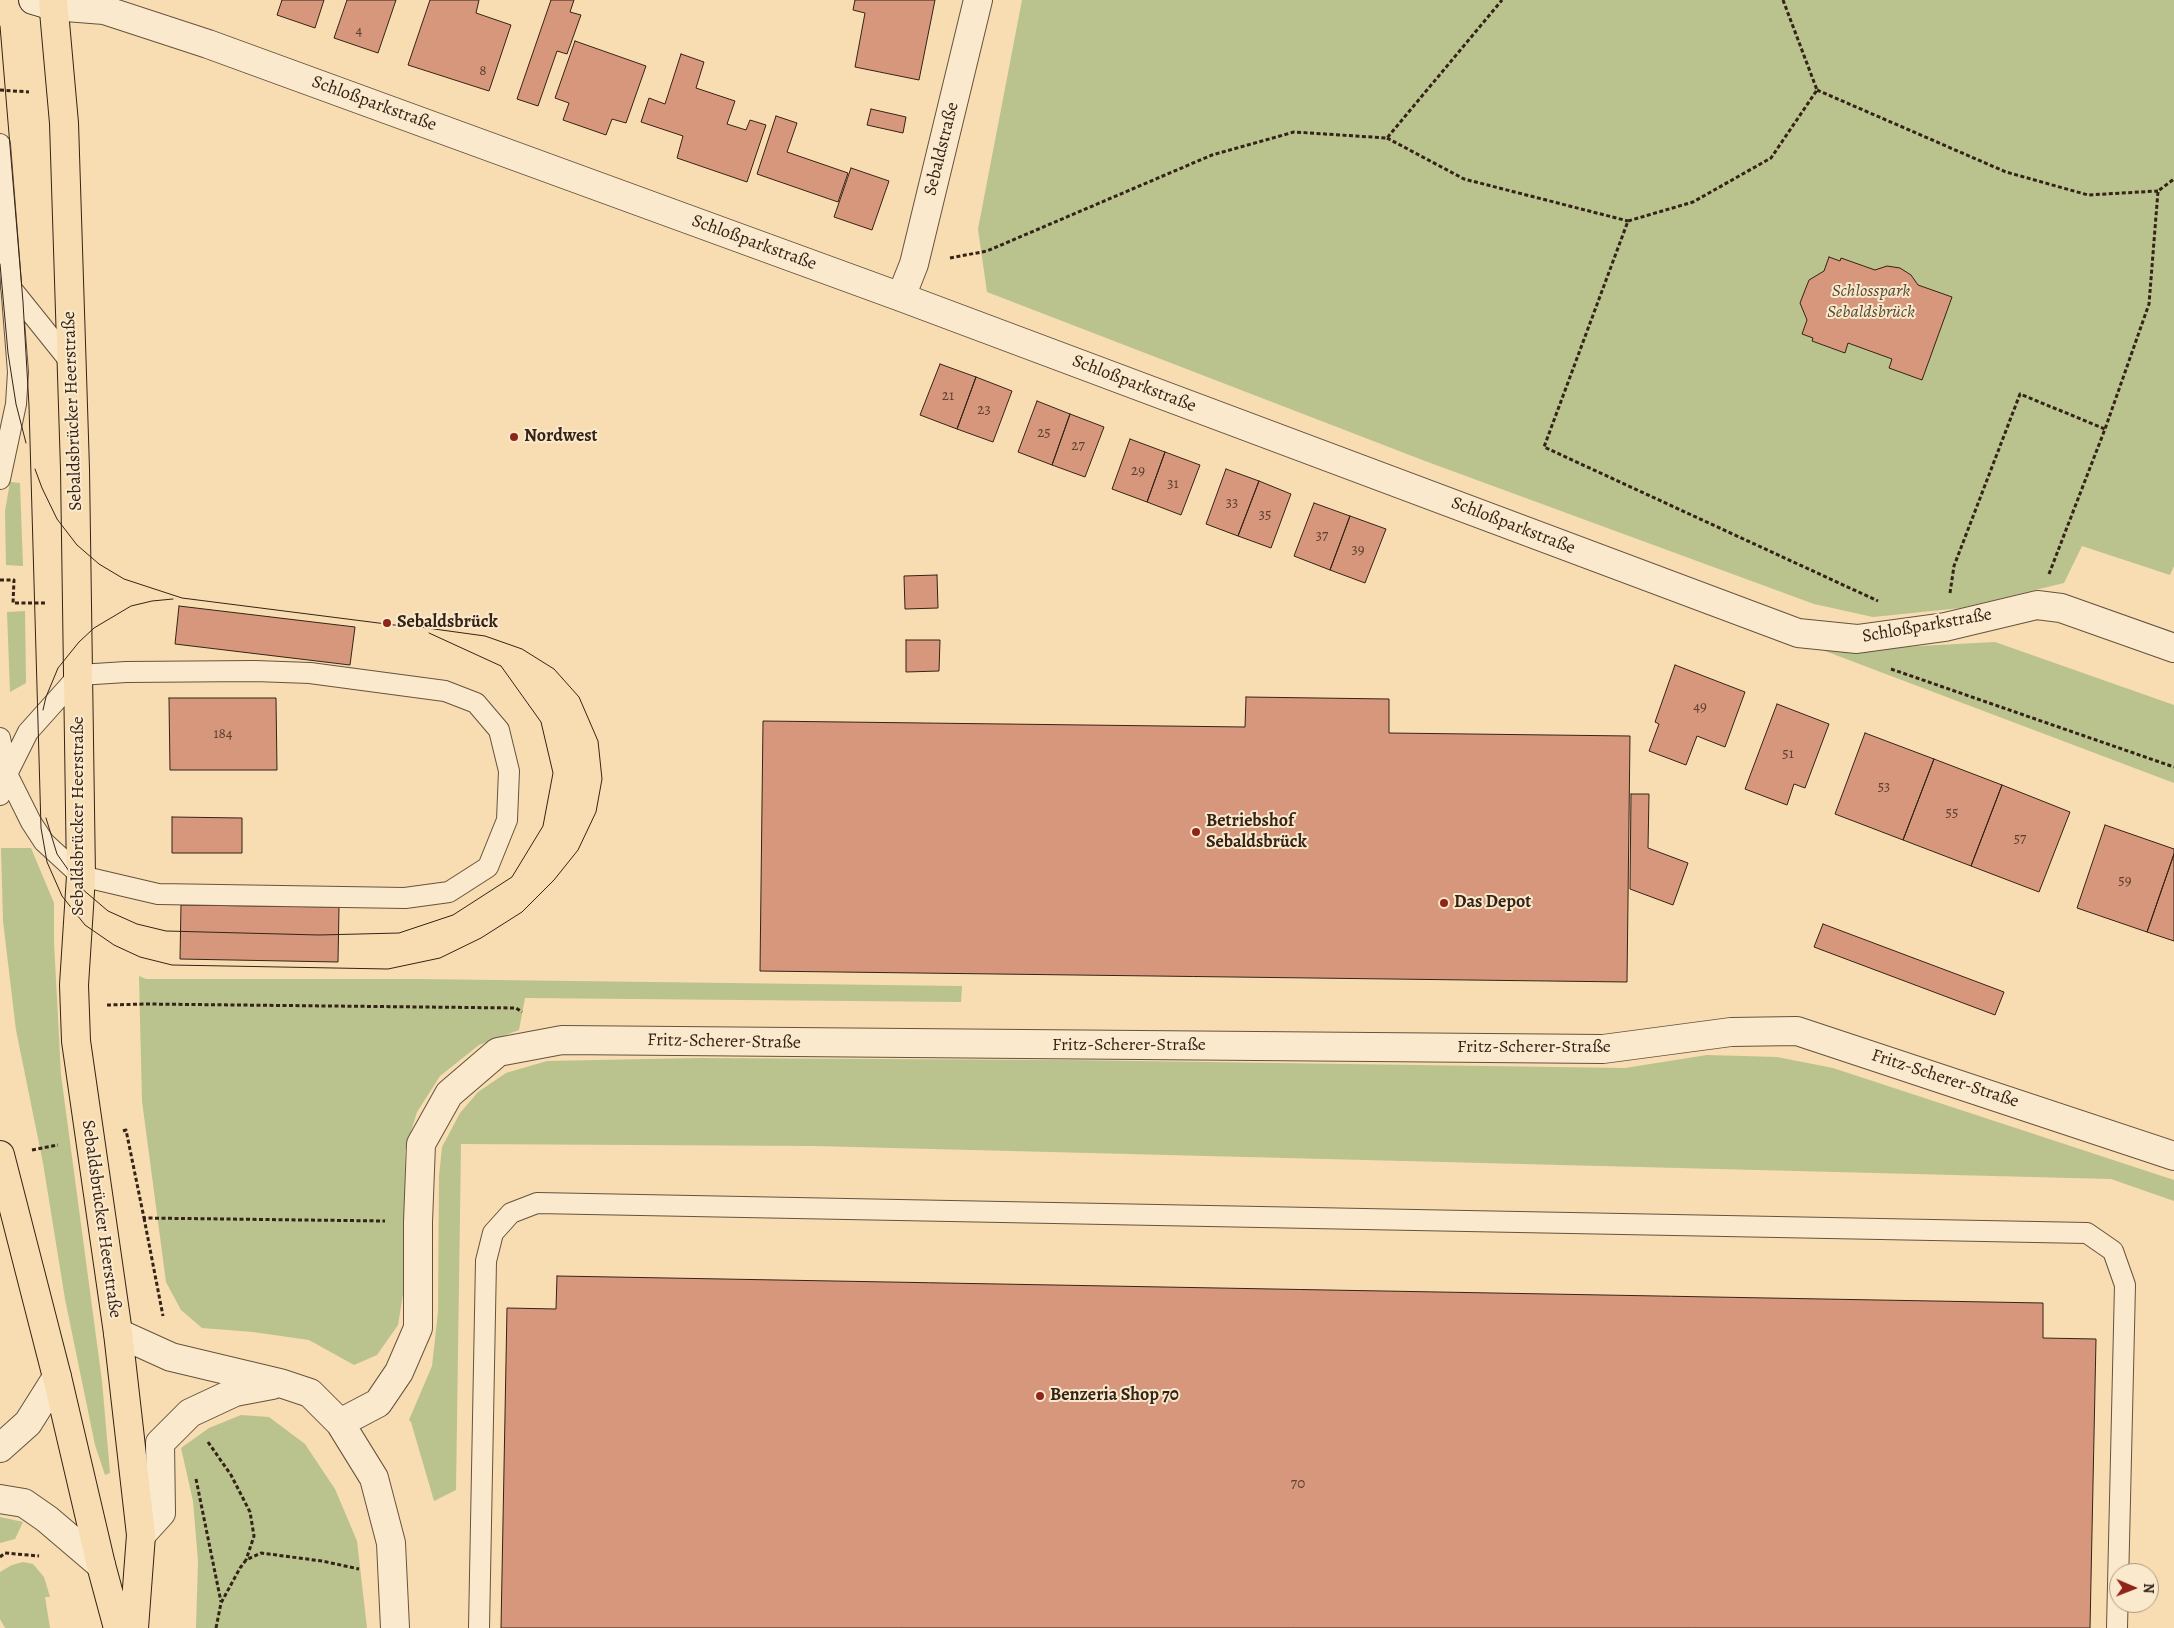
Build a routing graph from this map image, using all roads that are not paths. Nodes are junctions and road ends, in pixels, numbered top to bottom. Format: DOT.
graph roads {
  1 [pos="978,0"];
  2 [pos="46,2"];
  3 [pos="98,5"];
  4 [pos="0,144"];
  5 [pos="11,288"];
  6 [pos="902,297"];
  7 [pos="72,364"];
  8 [pos="0,480"];
  9 [pos="2174,648"];
  10 [pos="79,675"];
  11 [pos="0,738"];
  12 [pos="7,774"];
  13 [pos="0,795"];
  14 [pos="81,876"];
  15 [pos="0,1156"];
  16 [pos="2174,1156"];
  17 [pos="8,1213"];
  18 [pos="118,1333"];
  19 [pos="57,1377"];
  20 [pos="280,1383"];
  21 [pos="340,1423"];
  22 [pos="0,1448"];
  23 [pos="0,1499"];
  24 [pos="141,1535"];
  25 [pos="101,1565"];
  26 [pos="118,1628"];
  27 [pos="134,1628"];
  28 [pos="395,1628"];
  29 [pos="479,1628"];
  30 [pos="2117,1628"];
  1 -- 6 [label="street, Sebaldstraße"];
  2 -- 3 [label="street, Schloßparkstraße"];
  2 -- 7 [label="main road, Sebaldsbrücker Heerstraße"];
  3 -- 6 [label="street, Schloßparkstraße"];
  4 -- 5 [label="lane"];
  5 -- 7 [label="lane"];
  5 -- 8 [label="lane"];
  6 -- 9 [label="street, Schloßparkstraße"];
  7 -- 10 [label="main road, Sebaldsbrücker Heerstraße"];
  10 -- 12 [label="lane"];
  10 -- 14 [label="main road, Sebaldsbrücker Heerstraße"];
  10 -- 14 [label="lane"];
  11 -- 12 [label="lane"];
  12 -- 13 [label="lane"];
  12 -- 14 [label="lane"];
  14 -- 18 [label="main road, Sebaldsbrücker Heerstraße"];
  15 -- 17 [label="main road"];
  16 -- 21 [label="street, Fritz-Scherer-Straße"];
  17 -- 19 [label="main road"];
  18 -- 20 [label="street"];
  18 -- 24 [label="main road, Sebaldsbrücker Heerstraße"];
  19 -- 22 [label="street"];
  19 -- 25 [label="main road"];
  20 -- 21 [label="street"];
  20 -- 24 [label="street"];
  21 -- 28 [label="street"];
  23 -- 25 [label="street"];
  24 -- 27 [label="main road, Sebaldsbrücker Heerstraße"];
  25 -- 26 [label="main road"];
  29 -- 30 [label="lane"];
}
